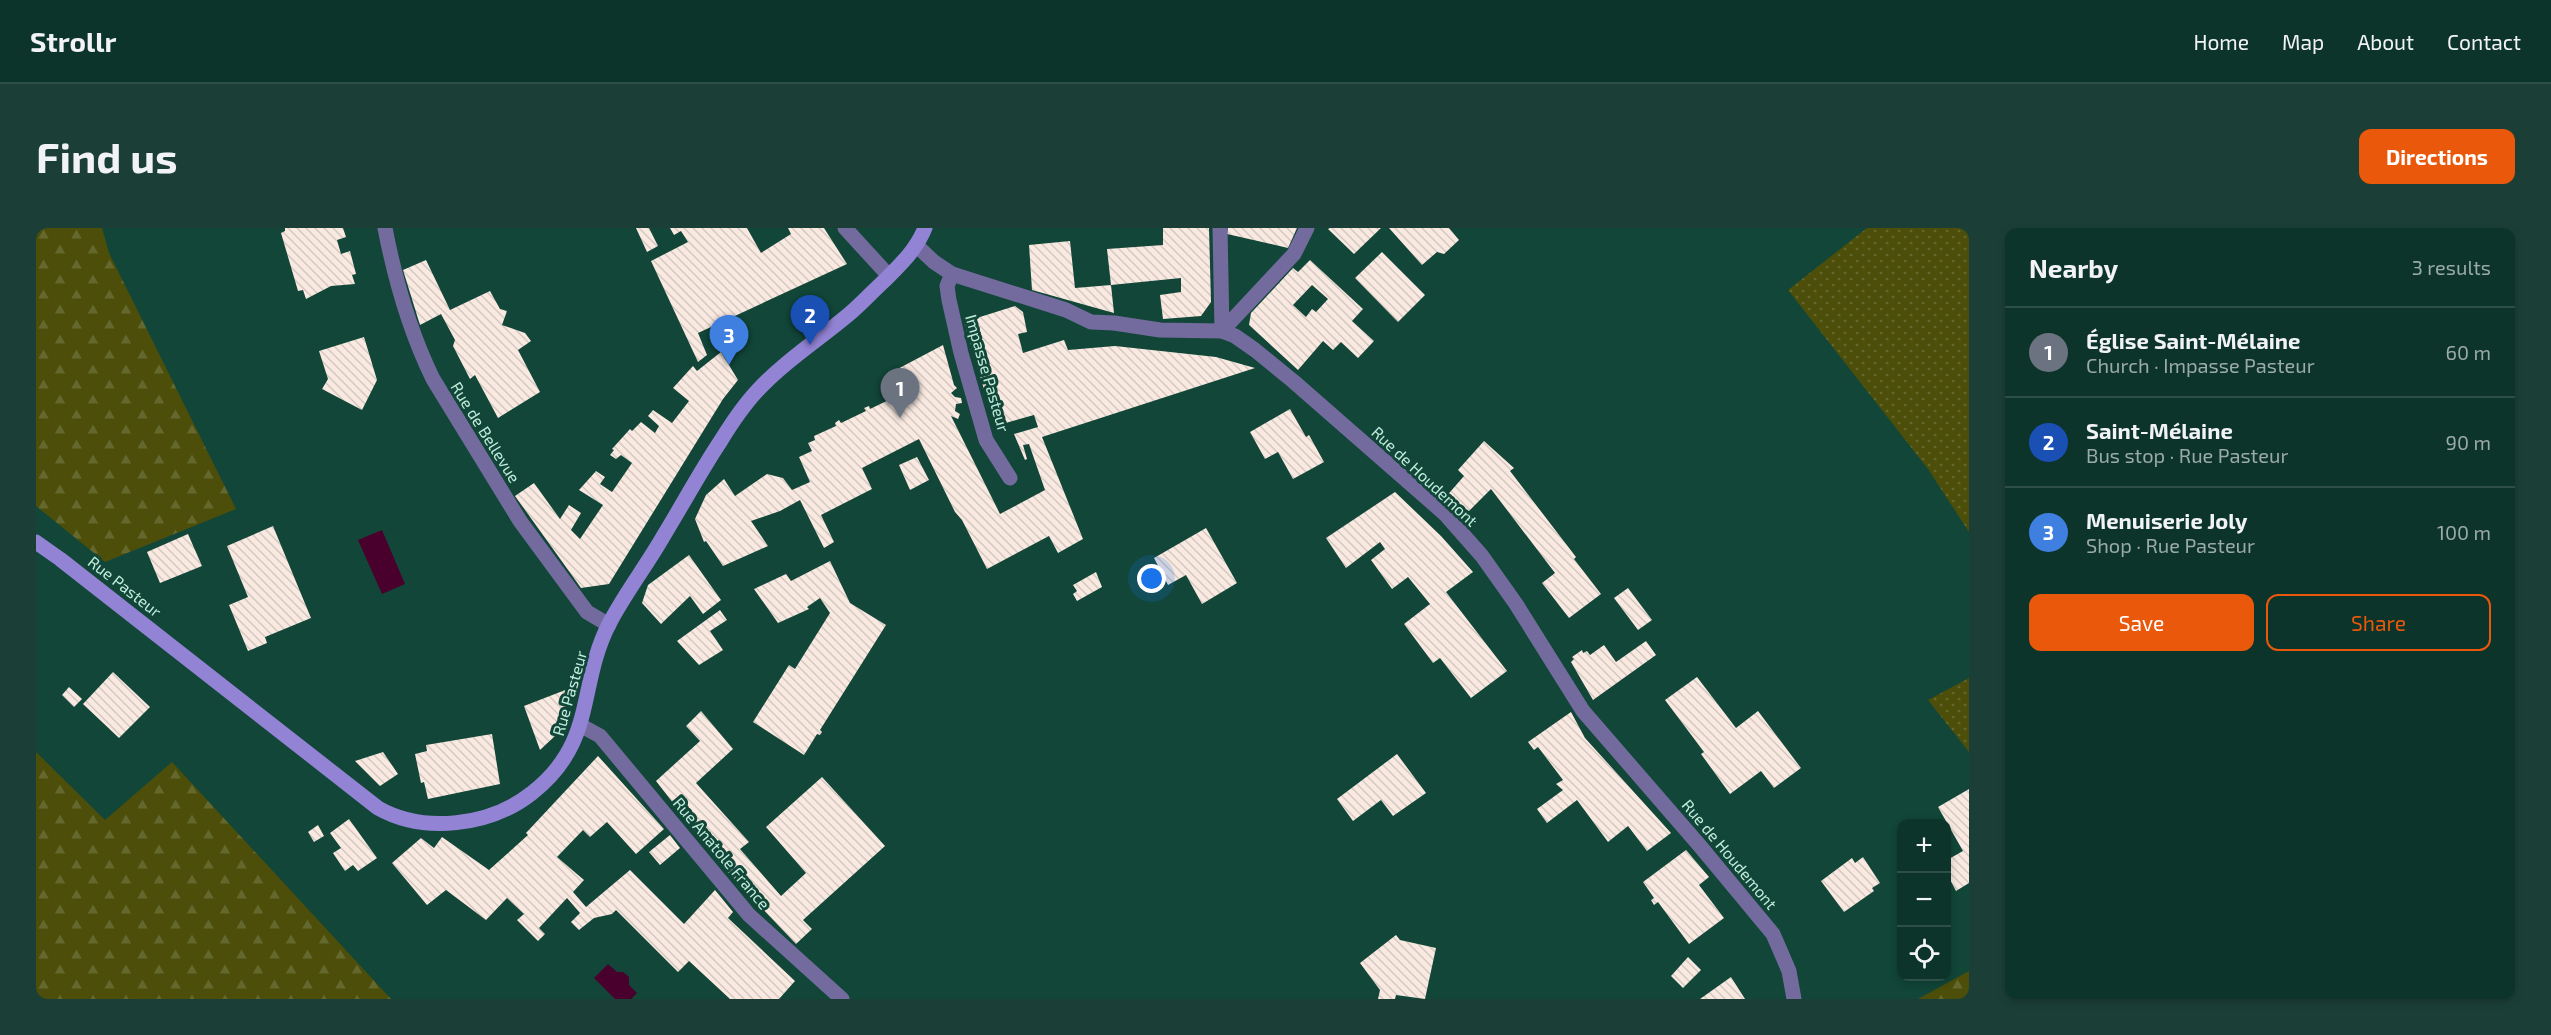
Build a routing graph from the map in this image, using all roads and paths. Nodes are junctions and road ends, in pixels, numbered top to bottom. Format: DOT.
graph roads {
  1 [pos="385,228"];
  2 [pos="845,228"];
  3 [pos="925,228"];
  4 [pos="1220,228"];
  5 [pos="1307,228"];
  6 [pos="917,246"];
  7 [pos="952,273"];
  8 [pos="889,276"];
  9 [pos="1222,331"];
  10 [pos="1010,478"];
  11 [pos="36,542"];
  12 [pos="609,625"];
  13 [pos="580,725"];
  14 [pos="842,999"];
  15 [pos="1794,999"];
  1 -- 12 [label="street, Rue de Bellevue"];
  2 -- 8 [label="street"];
  3 -- 6 [label="street, Rue Pasteur"];
  4 -- 9 [label="street"];
  5 -- 9 [label="street"];
  6 -- 7 [label="street, Rue de Houdemont"];
  6 -- 8 [label="street, Rue Pasteur"];
  7 -- 9 [label="street, Rue de Houdemont"];
  7 -- 10 [label="street, Impasse Pasteur"];
  8 -- 12 [label="street, Rue Pasteur"];
  9 -- 15 [label="street, Rue de Houdemont"];
  11 -- 13 [label="street, Rue Pasteur"];
  12 -- 13 [label="street, Rue Pasteur"];
  13 -- 14 [label="street, Rue Anatole France"];
}
